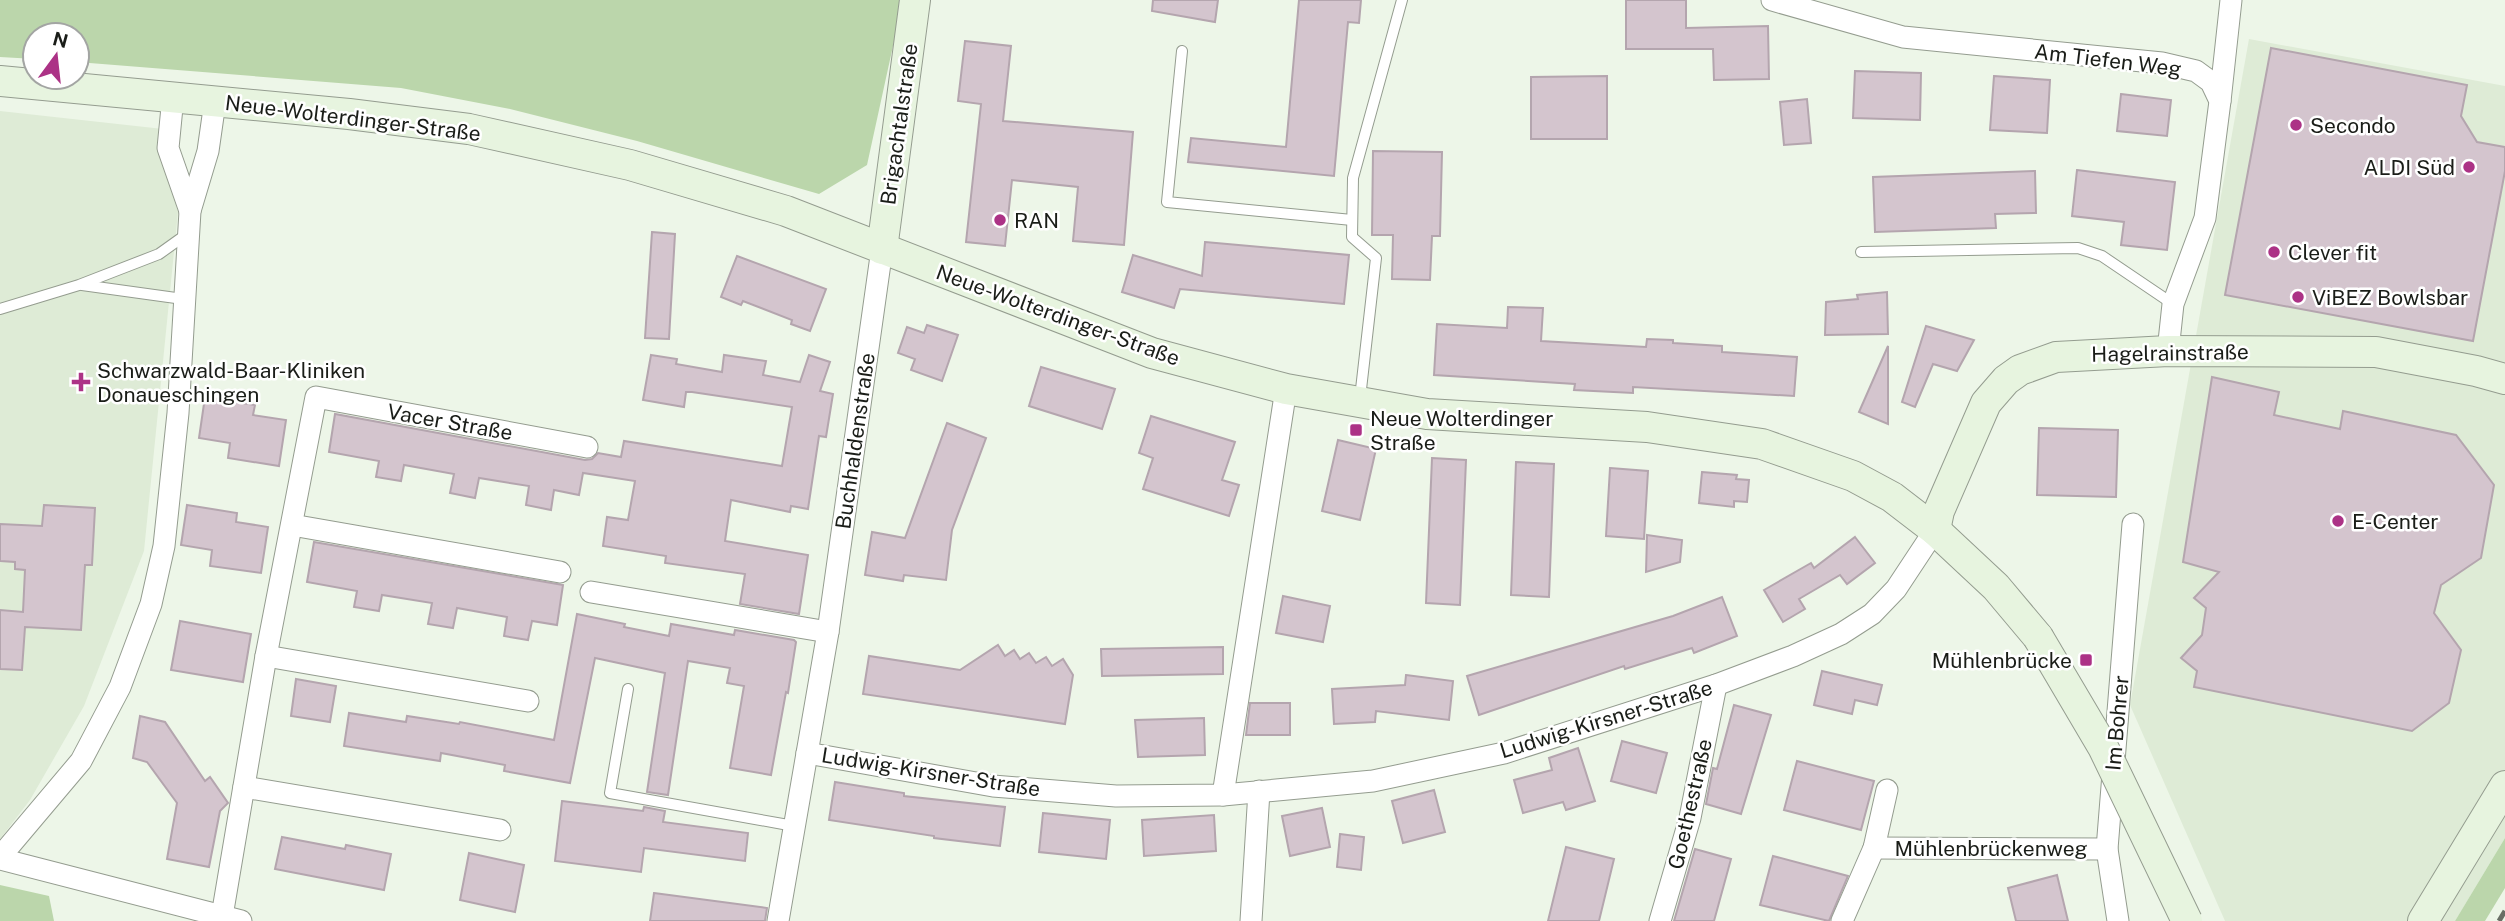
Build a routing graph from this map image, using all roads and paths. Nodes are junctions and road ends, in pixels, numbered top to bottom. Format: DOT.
graph roads {
  1 [pos="915,0"];
  2 [pos="1402,0"];
  3 [pos="1772,0"];
  4 [pos="2231,0"];
  5 [pos="1803,5"];
  6 [pos="1182,51"];
  7 [pos="0,81"];
  8 [pos="173,97"];
  9 [pos="2220,101"];
  10 [pos="215,102"];
  11 [pos="190,211"];
  12 [pos="1352,220"];
  13 [pos="187,234"];
  14 [pos="882,249"];
  15 [pos="1861,252"];
  16 [pos="79,285"];
  17 [pos="183,299"];
  18 [pos="2173,304"];
  19 [pos="0,309"];
  20 [pos="2168,351"];
  21 [pos="2505,379"];
  22 [pos="1286,389"];
  23 [pos="1359,403"];
  24 [pos="587,447"];
  25 [pos="2133,524"];
  26 [pos="292,525"];
  27 [pos="1935,530"];
  28 [pos="560,572"];
  29 [pos="591,592"];
  30 [pos="828,632"];
  31 [pos="266,656"];
  32 [pos="1716,685"];
  33 [pos="628,689"];
  34 [pos="528,701"];
  35 [pos="807,753"];
  36 [pos="2505,786"];
  37 [pos="244,787"];
  38 [pos="1887,790"];
  39 [pos="1258,791"];
  40 [pos="1223,794"];
  41 [pos="794,826"];
  42 [pos="500,830"];
  43 [pos="1874,848"];
  44 [pos="2108,849"];
  45 [pos="0,858"];
  46 [pos="232,919"];
  47 [pos="778,921"];
  48 [pos="1251,921"];
  49 [pos="1660,921"];
  50 [pos="1842,921"];
  51 [pos="2118,921"];
  52 [pos="2187,921"];
  53 [pos="2423,921"];
  1 -- 14 [label="main road, Brigachtalstraße"];
  2 -- 12 [label="lane"];
  3 -- 5 [label="street, Am Tiefen Weg"];
  4 -- 9 [label="street"];
  5 -- 9 [label="street, Am Tiefen Weg"];
  6 -- 12 [label="lane"];
  7 -- 8 [label="main road, Neue-Wolterdinger-Straße"];
  8 -- 10 [label="main road, Neue-Wolterdinger-Straße"];
  8 -- 11 [label="street"];
  9 -- 18 [label="street"];
  10 -- 11 [label="street"];
  10 -- 14 [label="main road, Neue-Wolterdinger-Straße"];
  11 -- 13 [label="street"];
  12 -- 23 [label="lane"];
  13 -- 16 [label="lane"];
  13 -- 17 [label="street"];
  14 -- 22 [label="main road, Neue-Wolterdinger-Straße"];
  14 -- 30 [label="street, Buchhaldenstraße"];
  15 -- 18 [label="lane"];
  16 -- 17 [label="lane"];
  16 -- 19 [label="lane"];
  17 -- 45 [label="street"];
  18 -- 20 [label="street"];
  20 -- 21 [label="main road, Hagelrainstraße"];
  20 -- 27 [label="main road, Hagelrainstraße"];
  22 -- 23 [label="main road, Neue-Wolterdinger-Straße"];
  22 -- 40 [label="street"];
  23 -- 27 [label="main road, Neue-Wolterdinger-Straße"];
  24 -- 26 [label="street, Vacer Straße"];
  25 -- 44 [label="street, Im Bohrer"];
  26 -- 28 [label="street"];
  26 -- 31 [label="street, Vacer Straße"];
  27 -- 32 [label="street, Ludwig-Kirsner-Straße"];
  27 -- 52 [label="main road, Neue-Wolterdinger-Straße, bridge"];
  29 -- 30 [label="street"];
  30 -- 35 [label="street, Buchhaldenstraße"];
  31 -- 34 [label="street"];
  31 -- 37 [label="street, Vacer Straße"];
  32 -- 39 [label="street, Ludwig-Kirsner-Straße"];
  32 -- 49 [label="street, Goethestraße"];
  33 -- 41 [label="lane"];
  35 -- 40 [label="street, Ludwig-Kirsner-Straße"];
  35 -- 41 [label="street, Buchhaldenstraße"];
  36 -- 53 [label="main road"];
  37 -- 42 [label="street"];
  37 -- 46 [label="street, Vacer Straße"];
  38 -- 43 [label="street, Mühlenbrückenweg"];
  39 -- 40 [label="street, Ludwig-Kirsner-Straße"];
  39 -- 48 [label="street"];
  41 -- 47 [label="street, Buchhaldenstraße"];
  43 -- 44 [label="street, Mühlenbrückenweg"];
  43 -- 50 [label="street, Mühlenbrückenweg"];
  44 -- 51 [label="street, Im Bohrer"];
  45 -- 46 [label="street"];
}
